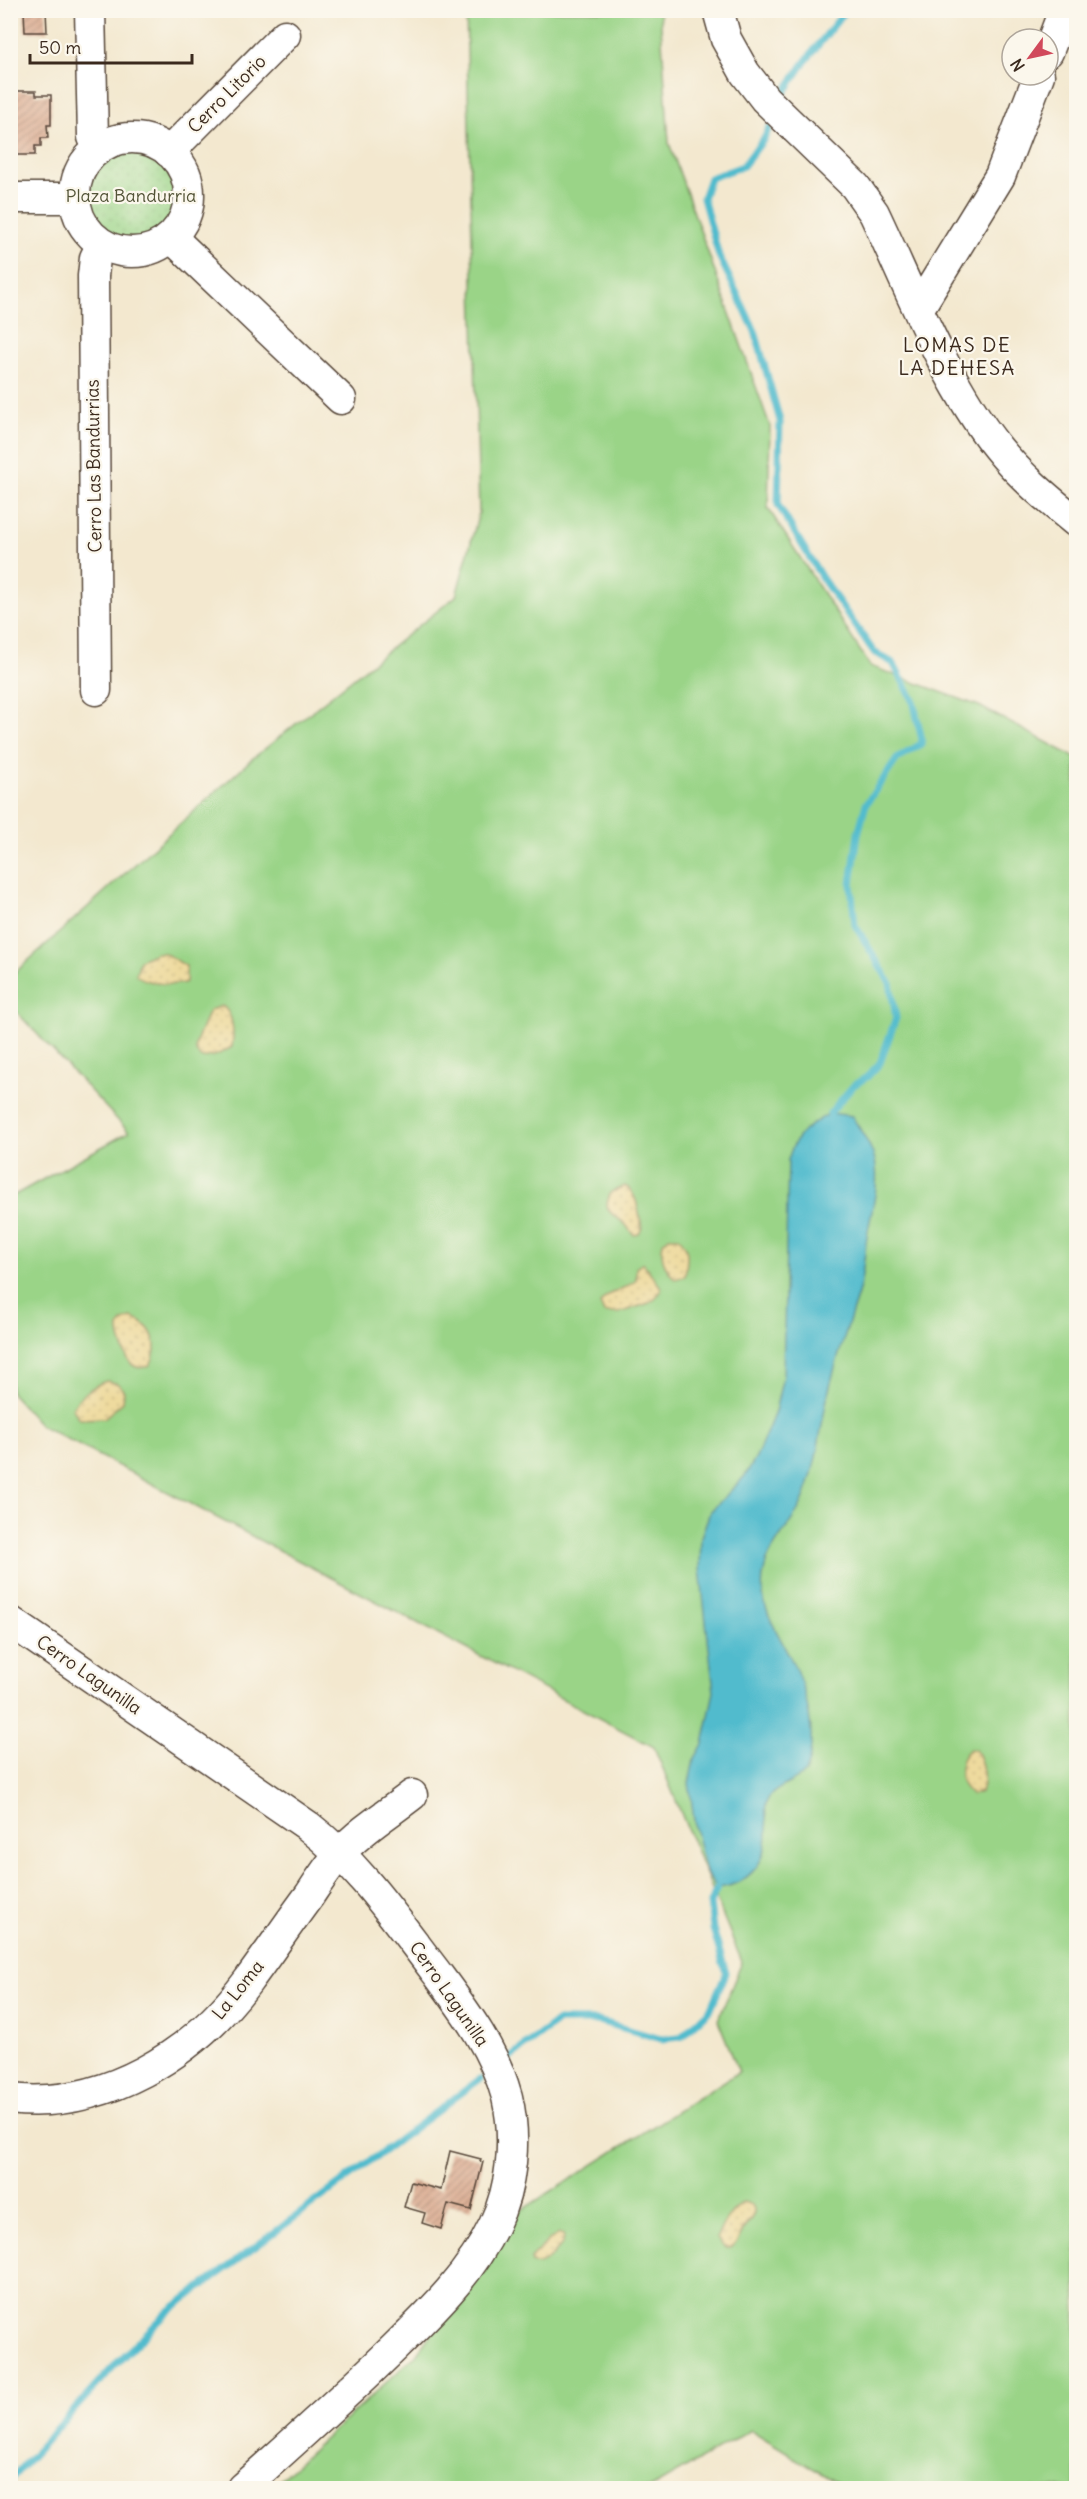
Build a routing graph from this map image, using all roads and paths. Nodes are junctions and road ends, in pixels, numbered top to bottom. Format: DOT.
graph roads {
  1 [pos="90,10"];
  2 [pos="718,10"];
  3 [pos="1064,10"];
  4 [pos="1058,27"];
  5 [pos="285,35"];
  6 [pos="1034,87"];
  7 [pos="98,149"];
  8 [pos="169,152"];
  9 [pos="10,198"];
  10 [pos="75,198"];
  11 [pos="171,237"];
  12 [pos="102,244"];
  13 [pos="919,308"];
  14 [pos="341,399"];
  15 [pos="1077,522"];
  16 [pos="96,690"];
  17 [pos="10,1621"];
  18 [pos="412,1795"];
  19 [pos="340,1852"];
  20 [pos="10,2099"];
  21 [pos="242,2488"];
  1 -- 7 [label="street"];
  2 -- 13 [label="street"];
  3 -- 4 [label="street"];
  5 -- 8 [label="street, Cerro Litorio"];
  6 -- 13 [label="street"];
  7 -- 8 [label="street"];
  7 -- 10 [label="street"];
  8 -- 11 [label="street"];
  9 -- 10 [label="street"];
  10 -- 12 [label="street"];
  11 -- 12 [label="street"];
  11 -- 14 [label="street"];
  12 -- 16 [label="street, Cerro Las Bandurrias"];
  13 -- 15 [label="street"];
  17 -- 19 [label="street, Cerro Lagunilla"];
  18 -- 19 [label="street, La Loma"];
  19 -- 20 [label="street, La Loma"];
  19 -- 21 [label="street, Cerro Lagunilla"];
}
